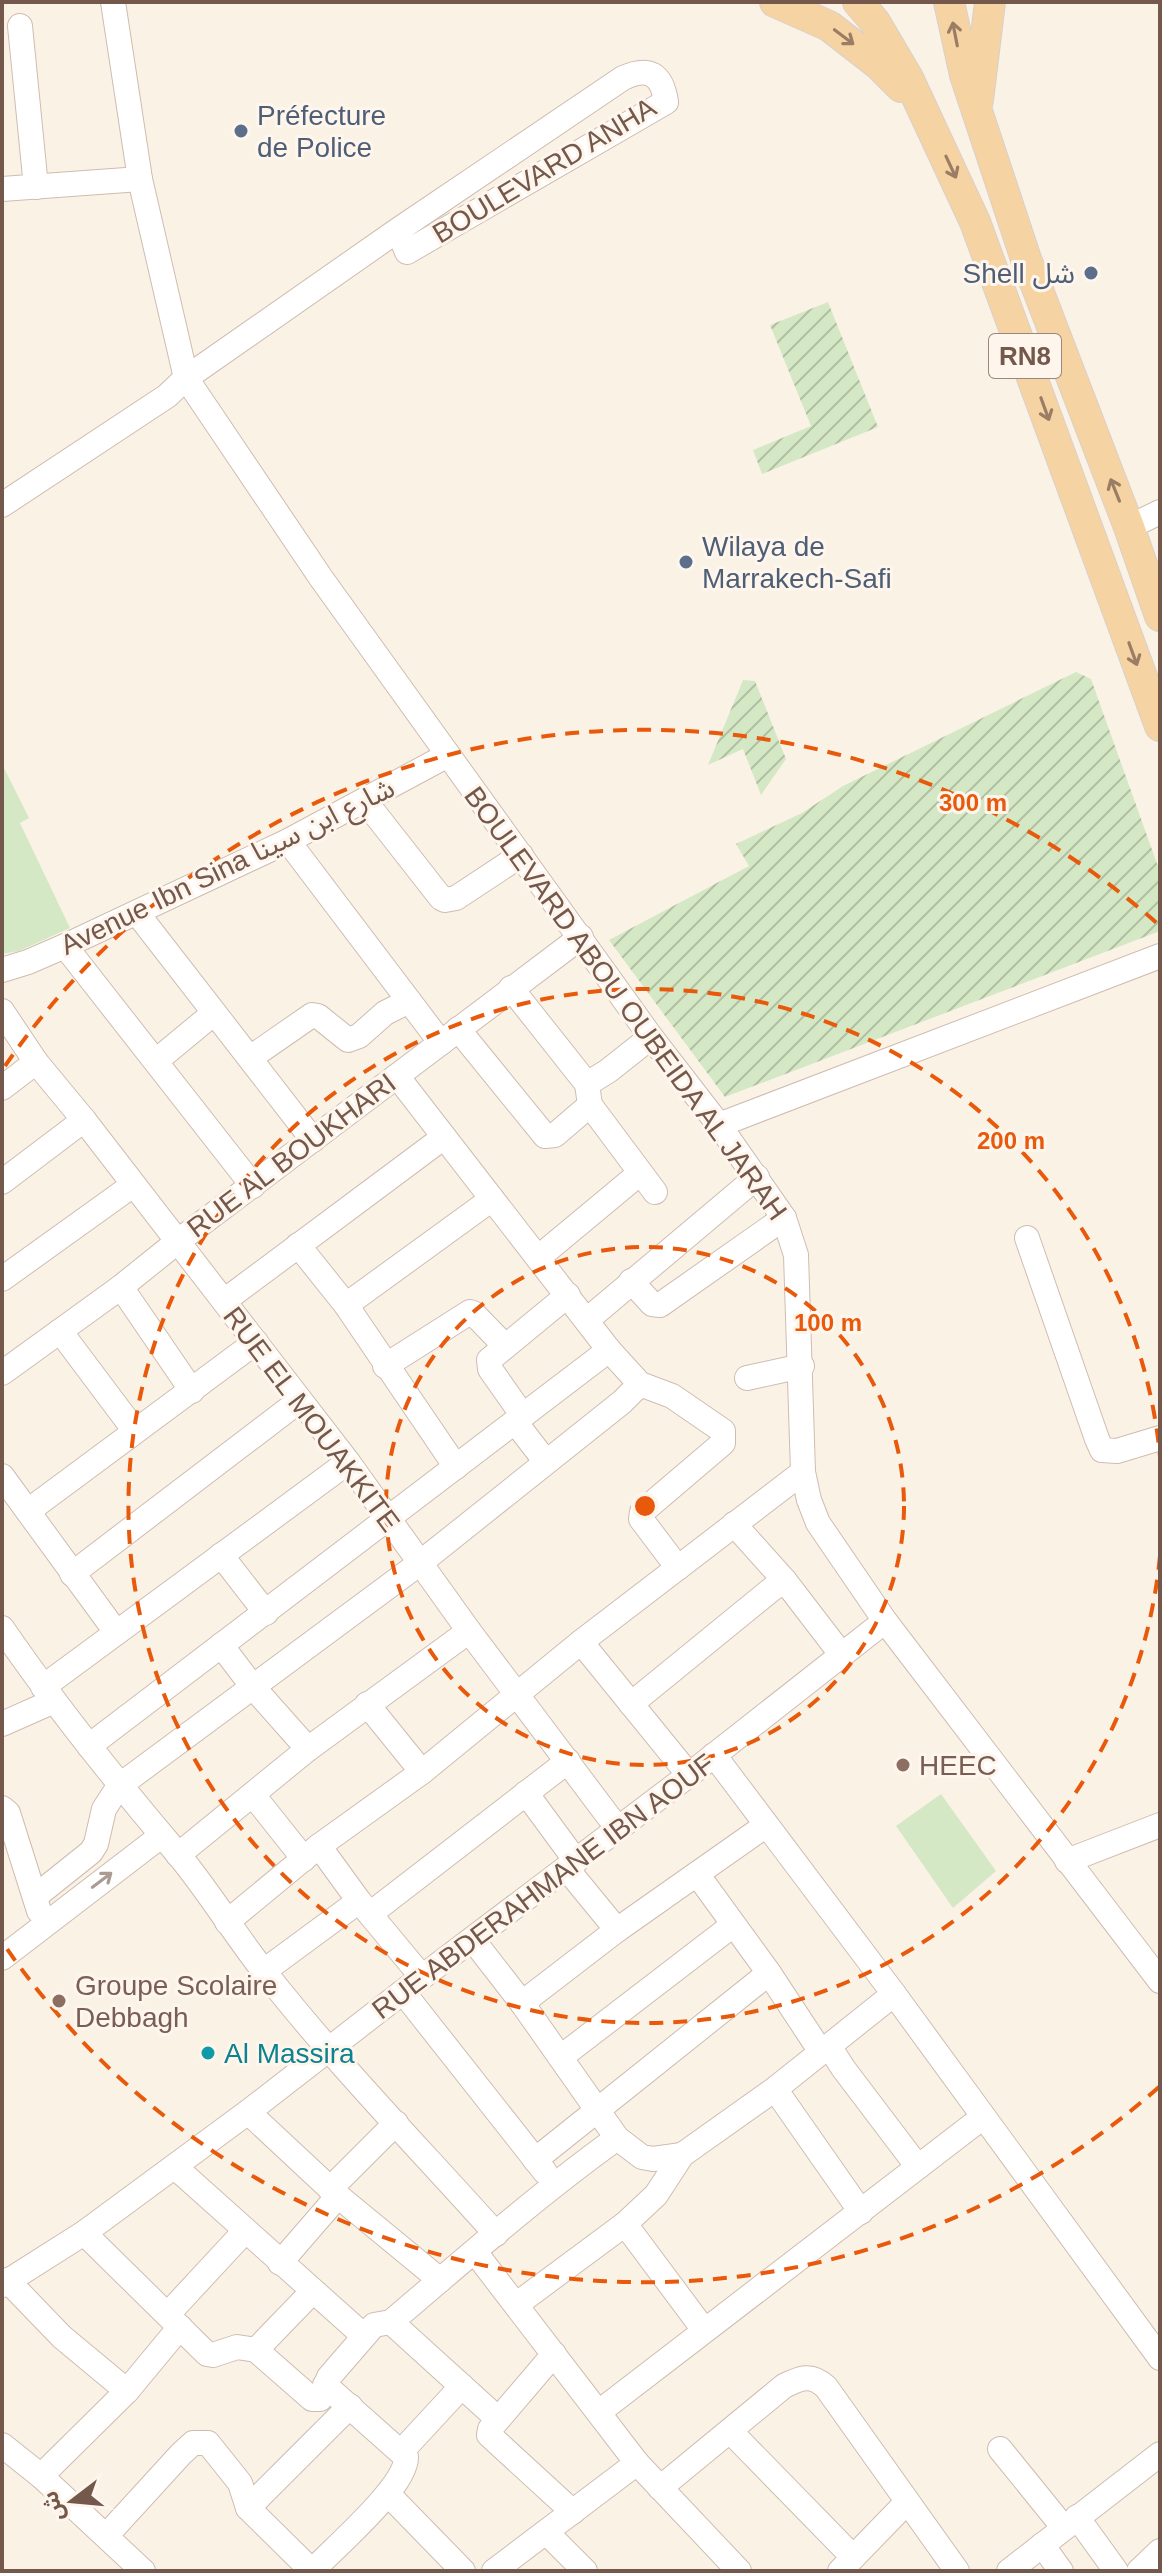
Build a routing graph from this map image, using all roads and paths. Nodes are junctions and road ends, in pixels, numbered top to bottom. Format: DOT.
graph roads {
  1 [pos="113,2"];
  2 [pos="775,2"];
  3 [pos="858,2"];
  4 [pos="949,2"];
  5 [pos="990,2"];
  6 [pos="20,26"];
  7 [pos="924,110"];
  8 [pos="977,110"];
  9 [pos="140,179"];
  10 [pos="36,187"];
  11 [pos="2,189"];
  12 [pos="398,230"];
  13 [pos="186,378"];
  14 [pos="2,505"];
  15 [pos="1160,512"];
  16 [pos="1129,527"];
  17 [pos="1160,616"];
  18 [pos="1160,726"];
  19 [pos="448,755"];
  20 [pos="365,801"];
  21 [pos="288,841"];
  22 [pos="521,855"];
  23 [pos="137,913"];
  24 [pos="581,937"];
  25 [pos="65,946"];
  26 [pos="1160,956"];
  27 [pos="2,970"];
  28 [pos="511,988"];
  29 [pos="409,1001"];
  30 [pos="2,1011"];
  31 [pos="214,1013"];
  32 [pos="449,1036"];
  33 [pos="651,1037"];
  34 [pos="250,1058"];
  35 [pos="156,1061"];
  36 [pos="36,1062"];
  37 [pos="397,1076"];
  38 [pos="2,1088"];
  39 [pos="588,1094"];
  40 [pos="84,1120"];
  41 [pos="719,1125"];
  42 [pos="444,1137"];
  43 [pos="313,1140"];
  44 [pos="757,1177"];
  45 [pos="2,1182"];
  46 [pos="133,1185"];
  47 [pos="253,1186"];
  48 [pos="492,1199"];
  49 [pos="784,1218"];
  50 [pos="1027,1238"];
  51 [pos="177,1242"];
  52 [pos="298,1245"];
  53 [pos="539,1257"];
  54 [pos="4,1272"];
  55 [pos="631,1281"];
  56 [pos="121,1287"];
  57 [pos="568,1295"];
  58 [pos="224,1301"];
  59 [pos="346,1305"];
  60 [pos="587,1320"];
  61 [pos="60,1331"];
  62 [pos="256,1342"];
  63 [pos="505,1346"];
  64 [pos="609,1350"];
  65 [pos="5,1364"];
  66 [pos="385,1366"];
  67 [pos="802,1366"];
  68 [pos="747,1378"];
  69 [pos="640,1384"];
  70 [pos="192,1391"];
  71 [pos="299,1401"];
  72 [pos="520,1419"];
  73 [pos="135,1431"];
  74 [pos="1160,1438"];
  75 [pos="348,1462"];
  76 [pos="546,1462"];
  77 [pos="456,1467"];
  78 [pos="803,1472"];
  79 [pos="2,1476"];
  80 [pos="28,1511"];
  81 [pos="389,1518"];
  82 [pos="734,1524"];
  83 [pos="221,1555"];
  84 [pos="420,1563"];
  85 [pos="678,1568"];
  86 [pos="72,1574"];
  87 [pos="785,1581"];
  88 [pos="266,1613"];
  89 [pos="885,1621"];
  90 [pos="2,1628"];
  91 [pos="469,1631"];
  92 [pos="116,1632"];
  93 [pos="581,1642"];
  94 [pos="221,1645"];
  95 [pos="841,1654"];
  96 [pos="253,1687"];
  97 [pos="48,1694"];
  98 [pos="517,1695"];
  99 [pos="367,1704"];
  100 [pos="631,1704"];
  101 [pos="2,1724"];
  102 [pos="89,1746"];
  103 [pos="308,1749"];
  104 [pos="714,1755"];
  105 [pos="568,1761"];
  106 [pos="422,1772"];
  107 [pos="689,1775"];
  108 [pos="119,1786"];
  109 [pos="526,1793"];
  110 [pos="253,1795"];
  111 [pos="2,1808"];
  112 [pos="1160,1825"];
  113 [pos="765,1826"];
  114 [pos="618,1829"];
  115 [pos="161,1836"];
  116 [pos="312,1853"];
  117 [pos="178,1855"];
  118 [pos="1067,1861"];
  119 [pos="572,1865"];
  120 [pos="697,1874"];
  121 [pos="36,1896"];
  122 [pos="364,1907"];
  123 [pos="227,1922"];
  124 [pos="43,1925"];
  125 [pos="733,1925"];
  126 [pos="617,1930"];
  127 [pos="473,1940"];
  128 [pos="2,1958"];
  129 [pos="264,1971"];
  130 [pos="769,1973"];
  131 [pos="422,1977"];
  132 [pos="1160,1981"];
  133 [pos="403,1992"];
  134 [pos="894,1994"];
  135 [pos="522,2003"];
  136 [pos="825,2049"];
  137 [pos="331,2050"];
  138 [pos="561,2057"];
  139 [pos="775,2089"];
  140 [pos="598,2109"];
  141 [pos="248,2112"];
  142 [pos="983,2117"];
  143 [pos="396,2123"];
  144 [pos="617,2138"];
  145 [pos="682,2155"];
  146 [pos="535,2160"];
  147 [pos="175,2167"];
  148 [pos="918,2167"];
  149 [pos="554,2183"];
  150 [pos="334,2192"];
  151 [pos="861,2212"];
  152 [pos="625,2224"];
  153 [pos="245,2231"];
  154 [pos="84,2233"];
  155 [pos="496,2234"];
  156 [pos="475,2252"];
  157 [pos="280,2263"];
  158 [pos="440,2280"];
  159 [pos="5,2283"];
  160 [pos="313,2291"];
  161 [pos="517,2304"];
  162 [pos="174,2321"];
  163 [pos="391,2322"];
  164 [pos="704,2330"];
  165 [pos="364,2336"];
  166 [pos="256,2350"];
  167 [pos="554,2354"];
  168 [pos="1160,2358"];
  169 [pos="325,2385"];
  170 [pos="462,2386"];
  171 [pos="127,2391"];
  172 [pos="350,2406"];
  173 [pos="599,2412"];
  174 [pos="498,2419"];
  175 [pos="730,2431"];
  176 [pos="1000,2449"];
  177 [pos="401,2452"];
  178 [pos="5,2453"];
  179 [pos="637,2463"];
  180 [pos="1156,2466"];
  181 [pos="41,2476"];
  182 [pos="660,2488"];
  183 [pos="388,2494"];
  184 [pos="907,2502"];
  185 [pos="248,2508"];
  186 [pos="573,2512"];
  187 [pos="1070,2523"];
  188 [pos="546,2532"];
  189 [pos="106,2536"];
  190 [pos="1042,2545"];
  191 [pos="1160,2551"];
  192 [pos="846,2564"];
  193 [pos="325,2567"];
  194 [pos="143,2571"];
  195 [pos="463,2571"];
  196 [pos="494,2571"];
  197 [pos="585,2571"];
  198 [pos="739,2571"];
  199 [pos="957,2571"];
  200 [pos="1009,2571"];
  201 [pos="1061,2571"];
  202 [pos="1116,2571"];
  203 [pos="1139,2571"];
  1 -- 9 [label="street, BOULEVARD ABOU OUBEIDA AL JARAH"];
  2 -- 7 [label="main road, one-way"];
  3 -- 7 [label="main road, RN8"];
  8 -- 4 [label="main road, RN8, one-way"];
  5 -- 8 [label="main road"];
  6 -- 10 [label="street"];
  7 -- 18 [label="main road, RN8, one-way"];
  16 -- 8 [label="main road, RN8, one-way"];
  9 -- 10 [label="street"];
  9 -- 13 [label="street, BOULEVARD ABOU OUBEIDA AL JARAH"];
  10 -- 11 [label="street"];
  12 -- 12 [label="street, BOULEVARD ANHA"];
  12 -- 13 [label="street, BOULEVARD ANHA"];
  13 -- 14 [label="street, BOULEVARD ANHA"];
  13 -- 19 [label="street, BOULEVARD ABOU OUBEIDA AL JARAH"];
  15 -- 16 [label="street"];
  16 -- 17 [label="main road, RN8"];
  19 -- 20 [label="street, Avenue Ibn Sina شارع ابن سينا"];
  19 -- 22 [label="street, BOULEVARD ABOU OUBEIDA AL JARAH"];
  20 -- 21 [label="street, Avenue Ibn Sina شارع ابن سينا"];
  20 -- 22 [label="street"];
  21 -- 23 [label="street, Avenue Ibn Sina شارع ابن سينا"];
  21 -- 29 [label="street"];
  22 -- 24 [label="street, BOULEVARD ABOU OUBEIDA AL JARAH"];
  23 -- 25 [label="street, Avenue Ibn Sina شارع ابن سينا"];
  23 -- 31 [label="street"];
  24 -- 28 [label="street, RUE AL BOUKHARI"];
  24 -- 33 [label="street, BOULEVARD ABOU OUBEIDA AL JARAH"];
  25 -- 27 [label="street, Avenue Ibn Sina شارع ابن سينا"];
  25 -- 35 [label="street"];
  26 -- 41 [label="street"];
  28 -- 32 [label="street, RUE AL BOUKHARI"];
  28 -- 39 [label="street"];
  29 -- 32 [label="street"];
  29 -- 34 [label="street"];
  30 -- 36 [label="street, RUE EL MOUAKKITE"];
  31 -- 34 [label="street"];
  31 -- 35 [label="street"];
  32 -- 37 [label="street, RUE AL BOUKHARI"];
  32 -- 39 [label="street"];
  33 -- 39 [label="street"];
  33 -- 41 [label="street, BOULEVARD ABOU OUBEIDA AL JARAH"];
  34 -- 43 [label="street"];
  35 -- 47 [label="street"];
  36 -- 38 [label="street"];
  36 -- 40 [label="street, RUE EL MOUAKKITE"];
  37 -- 42 [label="street"];
  37 -- 43 [label="street, RUE AL BOUKHARI"];
  39 -- 53 [label="street"];
  40 -- 45 [label="street"];
  40 -- 46 [label="street, RUE EL MOUAKKITE"];
  41 -- 44 [label="street, BOULEVARD ABOU OUBEIDA AL JARAH"];
  42 -- 48 [label="street"];
  42 -- 52 [label="street"];
  43 -- 47 [label="street, RUE AL BOUKHARI"];
  44 -- 49 [label="street, BOULEVARD ABOU OUBEIDA AL JARAH"];
  44 -- 55 [label="street"];
  46 -- 51 [label="street, RUE EL MOUAKKITE"];
  46 -- 54 [label="street"];
  47 -- 51 [label="street, RUE AL BOUKHARI"];
  48 -- 53 [label="street"];
  48 -- 59 [label="street"];
  49 -- 55 [label="street"];
  49 -- 67 [label="street, BOULEVARD ABOU OUBEIDA AL JARAH"];
  50 -- 74 [label="street"];
  51 -- 56 [label="street, RUE AL BOUKHARI"];
  51 -- 58 [label="street, RUE EL MOUAKKITE"];
  52 -- 58 [label="street"];
  52 -- 59 [label="street"];
  53 -- 57 [label="street"];
  55 -- 60 [label="street"];
  56 -- 61 [label="street, RUE AL BOUKHARI"];
  56 -- 70 [label="street"];
  57 -- 60 [label="street"];
  57 -- 63 [label="street"];
  58 -- 62 [label="street, RUE EL MOUAKKITE"];
  59 -- 66 [label="street"];
  60 -- 64 [label="street"];
  61 -- 65 [label="street, RUE AL BOUKHARI"];
  61 -- 73 [label="street"];
  62 -- 70 [label="street"];
  62 -- 71 [label="street, RUE EL MOUAKKITE"];
  63 -- 66 [label="street"];
  63 -- 72 [label="street"];
  64 -- 69 [label="street"];
  64 -- 72 [label="street"];
  66 -- 77 [label="street"];
  67 -- 68 [label="street"];
  67 -- 78 [label="street, BOULEVARD ABOU OUBEIDA AL JARAH"];
  69 -- 76 [label="street"];
  69 -- 85 [label="street"];
  70 -- 73 [label="street"];
  71 -- 75 [label="street, RUE EL MOUAKKITE"];
  71 -- 86 [label="street"];
  72 -- 76 [label="street"];
  72 -- 77 [label="street"];
  73 -- 80 [label="street"];
  75 -- 81 [label="street, RUE EL MOUAKKITE"];
  75 -- 83 [label="street"];
  76 -- 84 [label="street"];
  77 -- 81 [label="street"];
  78 -- 82 [label="street"];
  78 -- 89 [label="street, BOULEVARD ABOU OUBEIDA AL JARAH"];
  79 -- 80 [label="street"];
  80 -- 86 [label="street"];
  81 -- 84 [label="street, RUE EL MOUAKKITE"];
  81 -- 88 [label="street"];
  82 -- 85 [label="street"];
  82 -- 87 [label="street"];
  83 -- 88 [label="street"];
  83 -- 92 [label="street"];
  84 -- 91 [label="street, RUE EL MOUAKKITE"];
  84 -- 96 [label="street"];
  85 -- 93 [label="street"];
  86 -- 92 [label="street"];
  87 -- 95 [label="street"];
  87 -- 100 [label="street"];
  88 -- 94 [label="street"];
  89 -- 95 [label="street, RUE ABDERAHMANE IBN AOUF"];
  89 -- 118 [label="street, BOULEVARD ABOU OUBEIDA AL JARAH"];
  90 -- 97 [label="street"];
  91 -- 98 [label="street, RUE EL MOUAKKITE"];
  91 -- 99 [label="street"];
  92 -- 97 [label="street"];
  93 -- 98 [label="street"];
  93 -- 100 [label="street"];
  94 -- 96 [label="street"];
  94 -- 102 [label="street"];
  95 -- 104 [label="street, RUE ABDERAHMANE IBN AOUF"];
  96 -- 103 [label="street"];
  96 -- 108 [label="street"];
  97 -- 101 [label="street"];
  97 -- 102 [label="street"];
  98 -- 105 [label="street, RUE EL MOUAKKITE"];
  98 -- 106 [label="street"];
  99 -- 103 [label="street"];
  99 -- 106 [label="street"];
  100 -- 107 [label="street"];
  102 -- 108 [label="street"];
  103 -- 110 [label="street"];
  104 -- 107 [label="street, RUE ABDERAHMANE IBN AOUF"];
  104 -- 113 [label="street"];
  105 -- 109 [label="street"];
  105 -- 114 [label="street, RUE EL MOUAKKITE"];
  106 -- 116 [label="street"];
  107 -- 114 [label="street, RUE ABDERAHMANE IBN AOUF"];
  108 -- 115 [label="street"];
  108 -- 121 [label="street"];
  109 -- 119 [label="street"];
  109 -- 122 [label="street"];
  110 -- 116 [label="street"];
  110 -- 117 [label="street"];
  111 -- 121 [label="street"];
  112 -- 118 [label="street"];
  113 -- 120 [label="street"];
  113 -- 134 [label="street"];
  114 -- 119 [label="street, RUE ABDERAHMANE IBN AOUF"];
  115 -- 117 [label="street"];
  124 -- 115 [label="street, one-way"];
  116 -- 122 [label="street"];
  116 -- 123 [label="street"];
  117 -- 123 [label="street"];
  118 -- 132 [label="street, BOULEVARD ABOU OUBEIDA AL JARAH"];
  119 -- 126 [label="street"];
  119 -- 127 [label="street, RUE ABDERAHMANE IBN AOUF"];
  120 -- 125 [label="street"];
  120 -- 126 [label="street"];
  121 -- 124 [label="street"];
  122 -- 129 [label="street"];
  122 -- 131 [label="street"];
  123 -- 129 [label="street"];
  124 -- 128 [label="street"];
  125 -- 130 [label="street"];
  125 -- 138 [label="street"];
  126 -- 135 [label="street"];
  127 -- 131 [label="street, RUE ABDERAHMANE IBN AOUF"];
  127 -- 135 [label="street"];
  129 -- 137 [label="street"];
  130 -- 136 [label="street"];
  130 -- 140 [label="street"];
  131 -- 133 [label="street, RUE ABDERAHMANE IBN AOUF"];
  133 -- 137 [label="street, RUE ABDERAHMANE IBN AOUF"];
  133 -- 146 [label="street"];
  134 -- 136 [label="street"];
  134 -- 142 [label="street"];
  135 -- 138 [label="street"];
  136 -- 139 [label="street"];
  136 -- 148 [label="street"];
  137 -- 141 [label="street, RUE ABDERAHMANE IBN AOUF"];
  137 -- 143 [label="street"];
  138 -- 140 [label="street"];
  139 -- 145 [label="street"];
  139 -- 151 [label="street"];
  140 -- 144 [label="street"];
  140 -- 146 [label="street"];
  141 -- 147 [label="street, RUE ABDERAHMANE IBN AOUF"];
  141 -- 150 [label="street"];
  142 -- 148 [label="street"];
  142 -- 168 [label="street"];
  143 -- 150 [label="street"];
  143 -- 155 [label="street"];
  144 -- 145 [label="street"];
  144 -- 149 [label="street"];
  145 -- 152 [label="street"];
  146 -- 149 [label="street"];
  147 -- 153 [label="street"];
  147 -- 154 [label="street, RUE ABDERAHMANE IBN AOUF"];
  148 -- 151 [label="street"];
  149 -- 155 [label="street"];
  150 -- 157 [label="street"];
  150 -- 158 [label="street"];
  151 -- 164 [label="street"];
  152 -- 161 [label="street"];
  152 -- 164 [label="street"];
  153 -- 157 [label="street"];
  153 -- 162 [label="street"];
  154 -- 159 [label="street, RUE ABDERAHMANE IBN AOUF"];
  154 -- 162 [label="street"];
  155 -- 156 [label="street"];
  156 -- 158 [label="street"];
  156 -- 161 [label="street"];
  157 -- 160 [label="street"];
  158 -- 163 [label="street"];
  159 -- 171 [label="street"];
  160 -- 165 [label="street"];
  160 -- 166 [label="street"];
  161 -- 167 [label="street"];
  162 -- 166 [label="street"];
  162 -- 171 [label="street"];
  163 -- 165 [label="street"];
  163 -- 170 [label="street"];
  164 -- 173 [label="street"];
  165 -- 169 [label="street"];
  166 -- 169 [label="street"];
  167 -- 173 [label="street"];
  167 -- 174 [label="street"];
  169 -- 172 [label="street"];
  170 -- 174 [label="street"];
  170 -- 177 [label="street"];
  171 -- 181 [label="street"];
  172 -- 177 [label="street"];
  172 -- 185 [label="street"];
  173 -- 179 [label="street"];
  174 -- 186 [label="street"];
  175 -- 182 [label="street"];
  175 -- 184 [label="street"];
  175 -- 192 [label="street"];
  176 -- 187 [label="street"];
  177 -- 183 [label="street"];
  178 -- 181 [label="street"];
  179 -- 182 [label="street"];
  179 -- 186 [label="street"];
  180 -- 187 [label="street"];
  181 -- 189 [label="street"];
  182 -- 198 [label="street"];
  183 -- 193 [label="street"];
  183 -- 195 [label="street"];
  184 -- 192 [label="street"];
  184 -- 199 [label="street"];
  185 -- 189 [label="street"];
  185 -- 193 [label="street"];
  186 -- 188 [label="street"];
  187 -- 190 [label="street"];
  187 -- 202 [label="street"];
  188 -- 196 [label="street"];
  188 -- 197 [label="street"];
  189 -- 194 [label="street"];
  190 -- 200 [label="street"];
  190 -- 201 [label="street"];
  191 -- 203 [label="street"];
}
